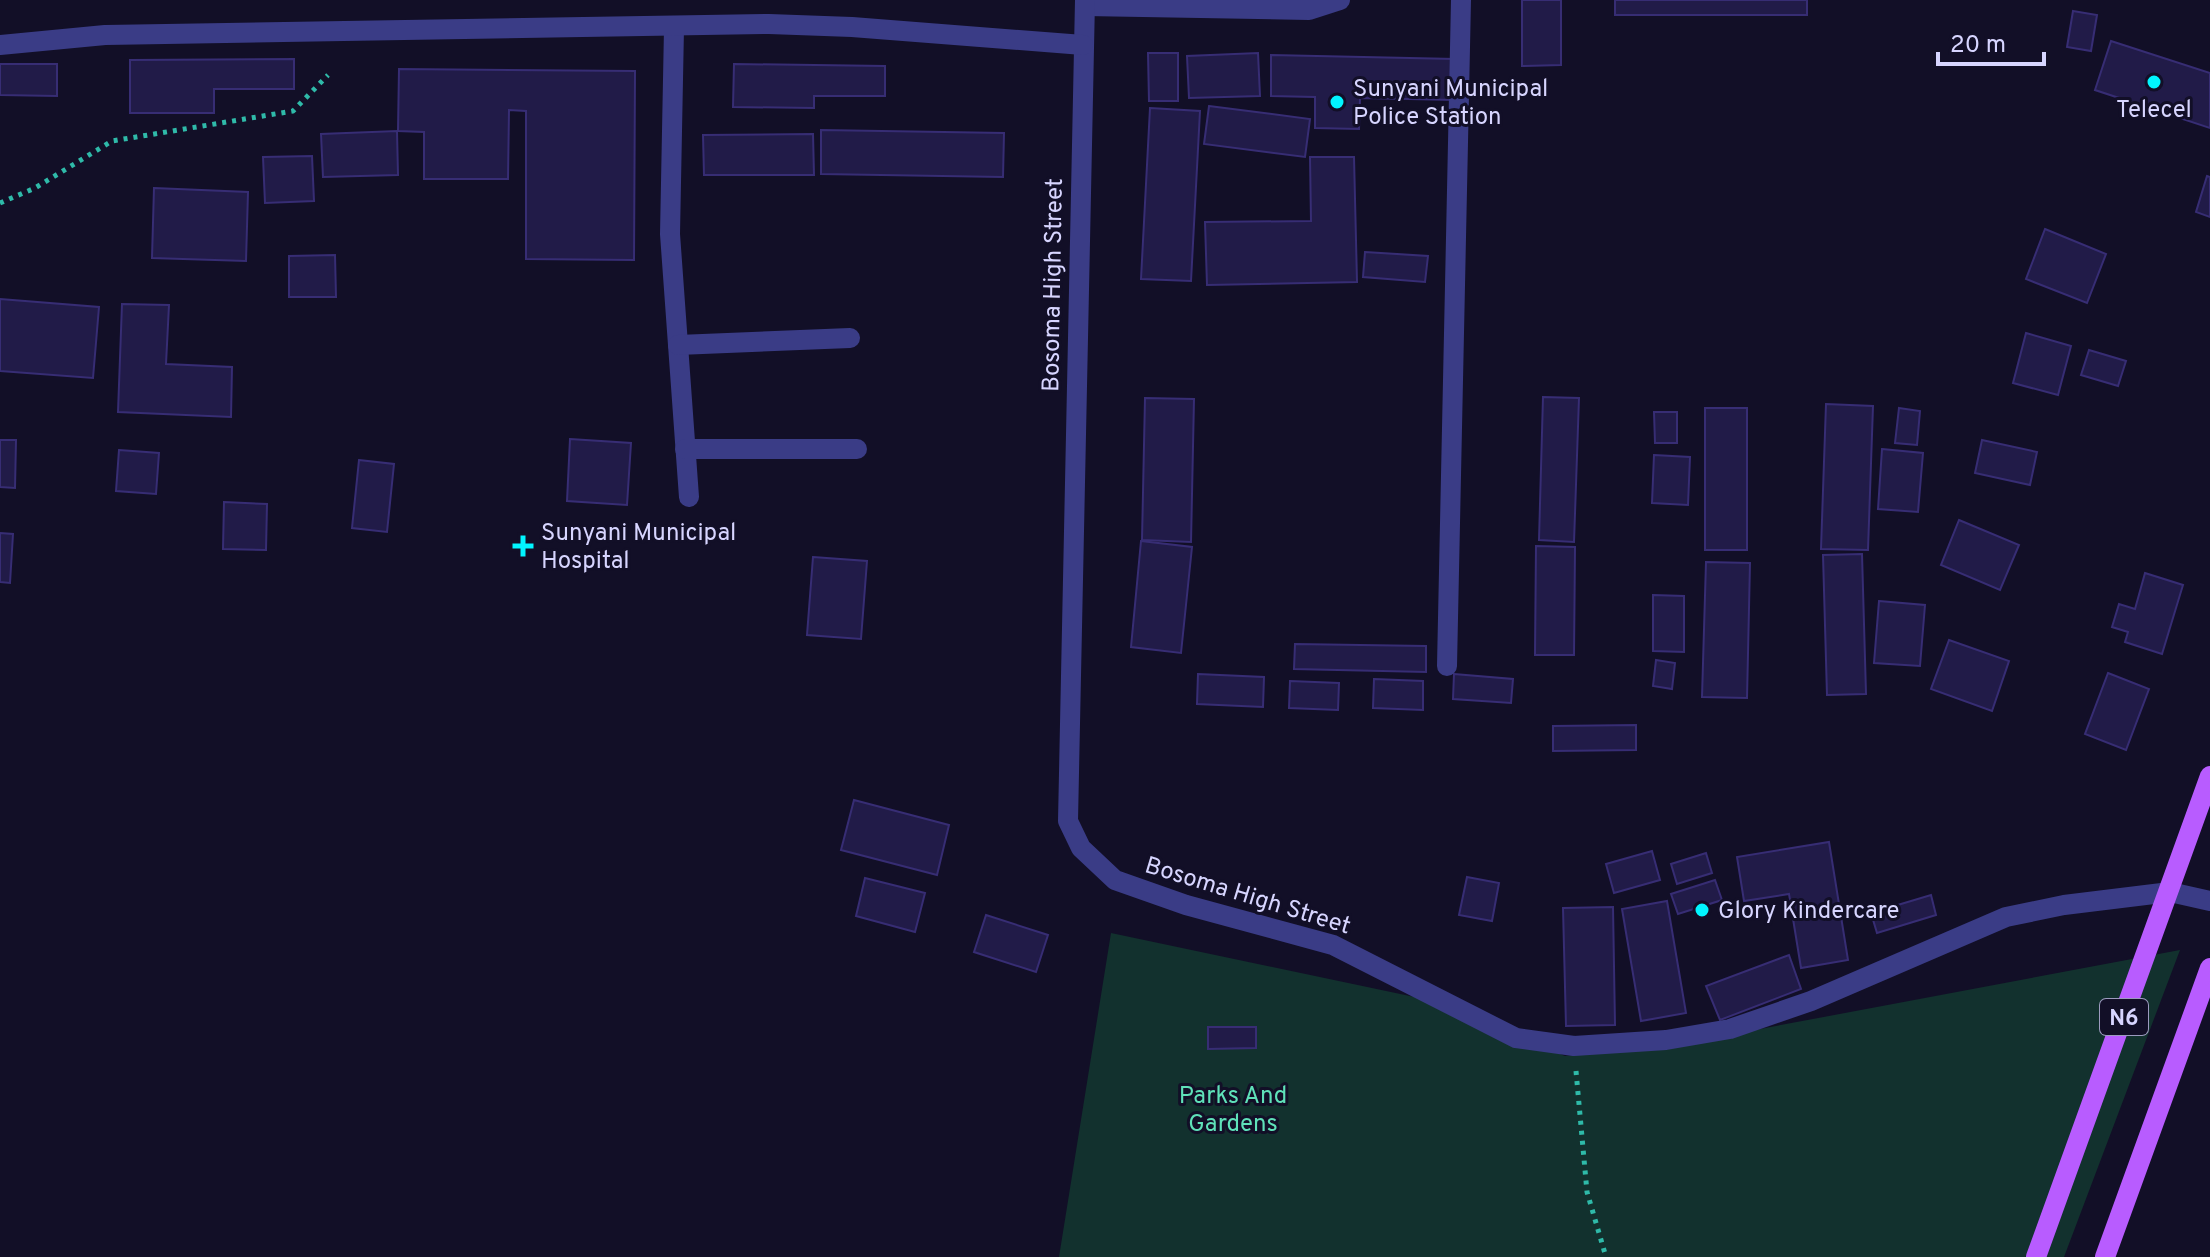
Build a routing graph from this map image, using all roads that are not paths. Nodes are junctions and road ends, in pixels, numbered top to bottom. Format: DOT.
graph roads {
  1 [pos="1340,0"];
  2 [pos="1461,0"];
  3 [pos="1085,3"];
  4 [pos="674,28"];
  5 [pos="0,45"];
  6 [pos="1083,45"];
  7 [pos="850,338"];
  8 [pos="678,345"];
  9 [pos="685,449"];
  10 [pos="857,449"];
  11 [pos="689,497"];
  12 [pos="1447,666"];
  13 [pos="2210,776"];
  14 [pos="2170,892"];
  15 [pos="2210,901"];
  16 [pos="2210,968"];
  17 [pos="2036,1257"];
  18 [pos="2105,1257"];
  1 -- 3 [label="street"];
  2 -- 12 [label="street"];
  3 -- 6 [label="street, Bosoma High Street"];
  4 -- 5 [label="street"];
  4 -- 6 [label="street"];
  4 -- 8 [label="street"];
  6 -- 14 [label="street, Bosoma High Street"];
  7 -- 8 [label="street"];
  8 -- 9 [label="street"];
  9 -- 10 [label="street"];
  9 -- 11 [label="street"];
  13 -- 14 [label="main road, N6"];
  14 -- 15 [label="street, Bosoma High Street"];
  14 -- 17 [label="main road, N6"];
  16 -- 18 [label="main road, N6"];
}
